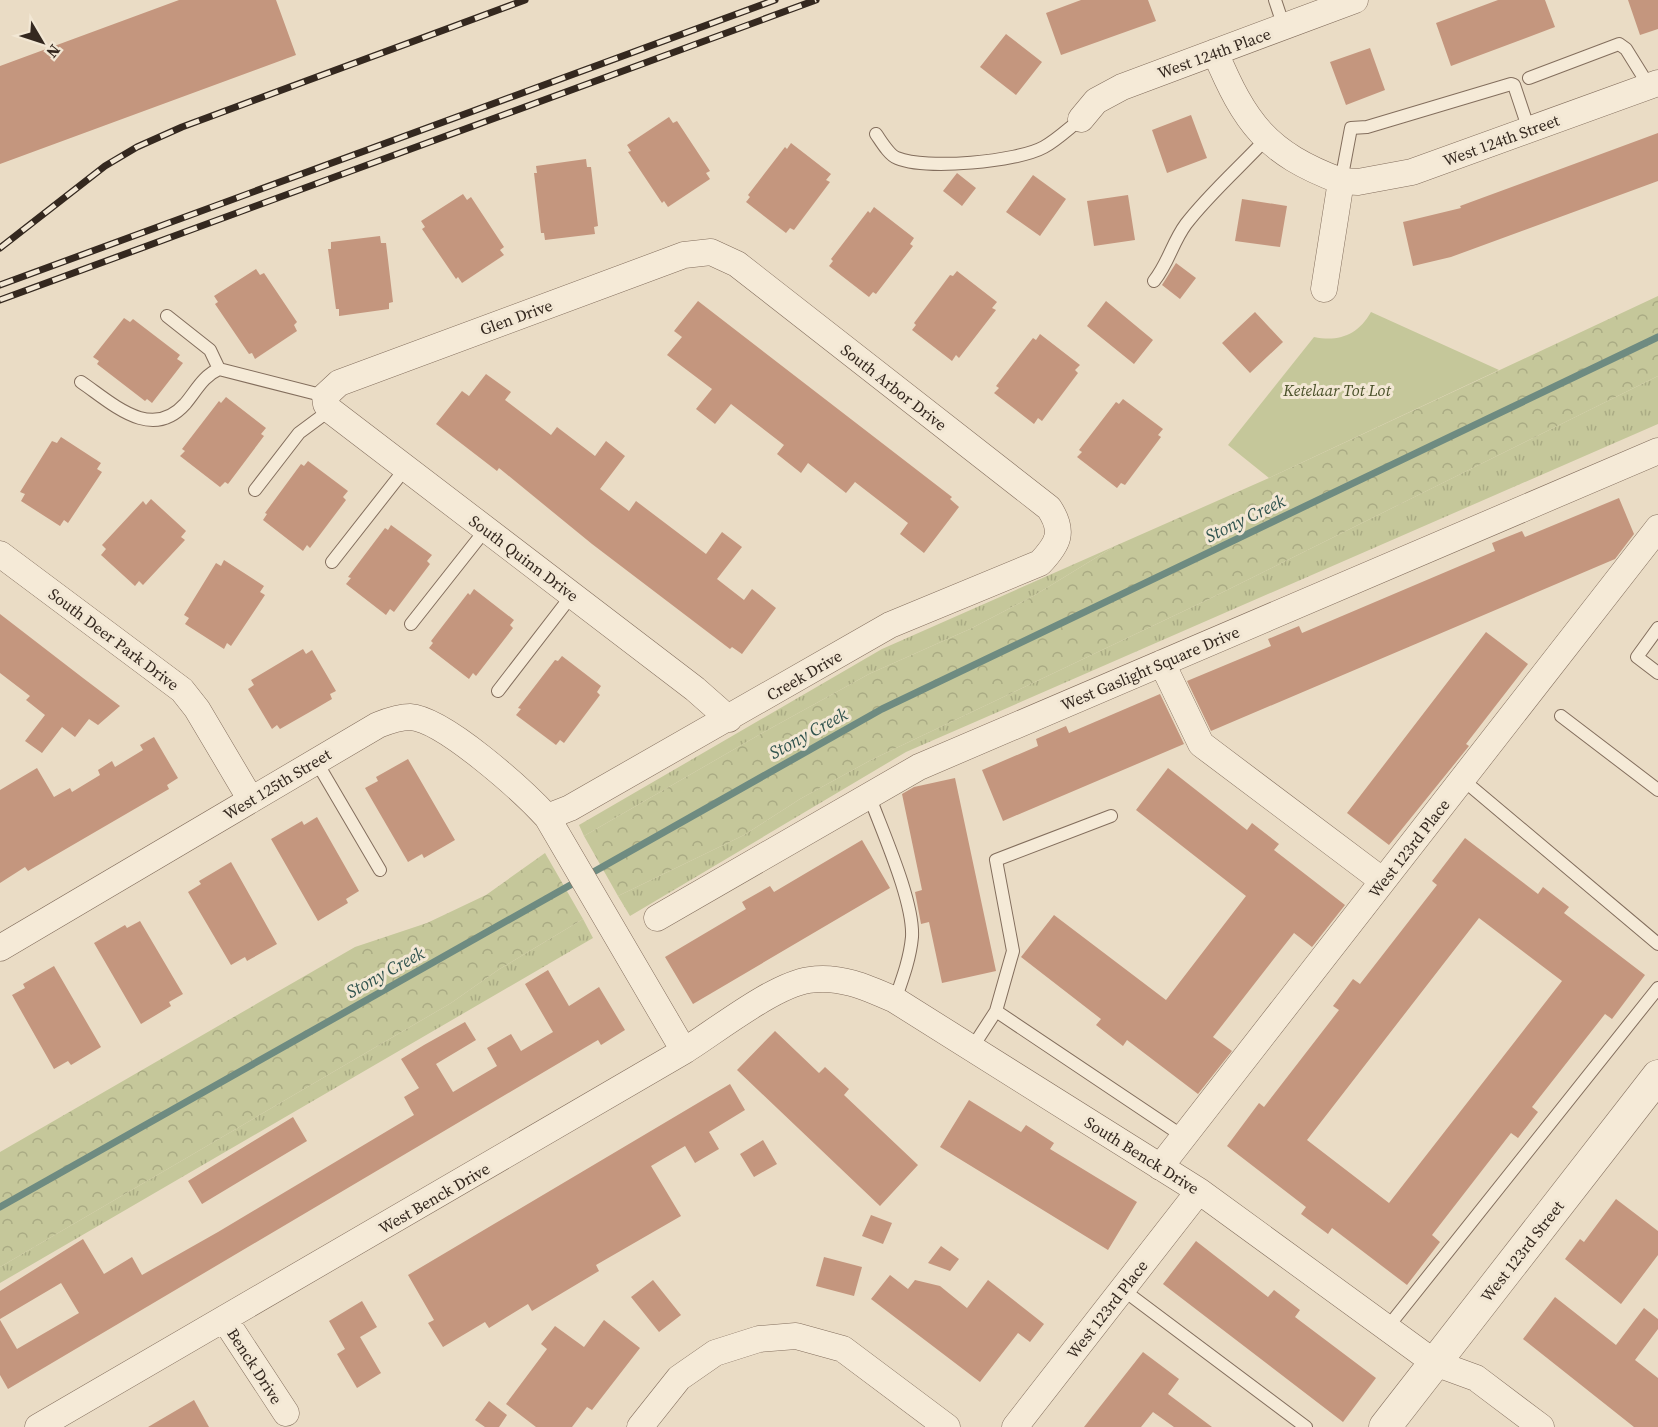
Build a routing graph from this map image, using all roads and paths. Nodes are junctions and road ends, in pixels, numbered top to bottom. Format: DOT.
graph roads {
  1 [pos="1275,0"];
  2 [pos="1355,0"];
  3 [pos="1284,27"];
  4 [pos="1215,52"];
  5 [pos="1529,78"];
  6 [pos="1653,84"];
  7 [pos="1081,119"];
  8 [pos="1529,130"];
  9 [pos="876,134"];
  10 [pos="1266,139"];
  11 [pos="1341,180"];
  12 [pos="711,252"];
  13 [pos="1154,281"];
  14 [pos="1324,289"];
  15 [pos="167,316"];
  16 [pos="219,369"];
  17 [pos="81,382"];
  18 [pos="328,403"];
  19 [pos="1658,451"];
  20 [pos="405,469"];
  21 [pos="255,490"];
  22 [pos="1658,528"];
  23 [pos="486,529"];
  24 [pos="1058,536"];
  25 [pos="0,554"];
  26 [pos="332,562"];
  27 [pos="572,595"];
  28 [pos="411,624"];
  29 [pos="1658,628"];
  30 [pos="1162,663"];
  31 [pos="1658,673"];
  32 [pos="498,691"];
  33 [pos="1561,716"];
  34 [pos="729,719"];
  35 [pos="316,762"];
  36 [pos="1462,779"];
  37 [pos="1658,790"];
  38 [pos="869,795"];
  39 [pos="251,800"];
  40 [pos="1111,816"];
  41 [pos="547,817"];
  42 [pos="380,870"];
  43 [pos="1383,881"];
  44 [pos="657,918"];
  45 [pos="1658,944"];
  46 [pos="0,948"];
  47 [pos="832,980"];
  48 [pos="1658,988"];
  49 [pos="895,1000"];
  50 [pos="996,1011"];
  51 [pos="972,1048"];
  52 [pos="684,1052"];
  53 [pos="1658,1076"];
  54 [pos="1184,1137"];
  55 [pos="1160,1167"];
  56 [pos="1199,1191"];
  57 [pos="1122,1289"];
  58 [pos="225,1320"];
  59 [pos="1387,1328"];
  60 [pos="1435,1363"];
  61 [pos="286,1413"];
  62 [pos="38,1427"];
  63 [pos="640,1427"];
  64 [pos="947,1427"];
  65 [pos="1015,1427"];
  66 [pos="1306,1427"];
  67 [pos="1385,1427"];
  68 [pos="1541,1427"];
  1 -- 3 [label="lane"];
  2 -- 3 [label="street, West 124th Place"];
  3 -- 4 [label="street, West 124th Place"];
  4 -- 7 [label="street, West 124th Place"];
  4 -- 10 [label="street"];
  5 -- 6 [label="lane"];
  6 -- 8 [label="street, West 124th Street"];
  7 -- 9 [label="lane"];
  8 -- 11 [label="street, West 124th Street"];
  8 -- 11 [label="lane"];
  10 -- 11 [label="street"];
  10 -- 13 [label="lane"];
  11 -- 14 [label="street"];
  12 -- 18 [label="street, Glen Drive"];
  12 -- 24 [label="street, South Arbor Drive"];
  15 -- 16 [label="lane"];
  16 -- 17 [label="lane"];
  16 -- 18 [label="lane"];
  18 -- 20 [label="street, South Quinn Drive"];
  18 -- 21 [label="lane"];
  19 -- 30 [label="street, West Gaslight Square Drive"];
  20 -- 23 [label="street, South Quinn Drive"];
  20 -- 26 [label="lane"];
  22 -- 36 [label="street, West 123rd Place"];
  23 -- 27 [label="street, South Quinn Drive"];
  23 -- 28 [label="lane"];
  24 -- 34 [label="street, Creek Drive"];
  25 -- 39 [label="street, South Deer Park Drive"];
  27 -- 32 [label="lane"];
  27 -- 34 [label="street, South Quinn Drive"];
  29 -- 31 [label="lane"];
  30 -- 38 [label="street, West Gaslight Square Drive"];
  30 -- 43 [label="street"];
  33 -- 37 [label="lane"];
  34 -- 41 [label="street, Creek Drive"];
  35 -- 39 [label="street, West 125th Street"];
  35 -- 41 [label="street, West 125th Street"];
  35 -- 42 [label="lane"];
  36 -- 43 [label="street, West 123rd Place"];
  36 -- 45 [label="lane"];
  38 -- 44 [label="street, West Gaslight Square Drive"];
  38 -- 49 [label="lane"];
  39 -- 46 [label="street, West 125th Street"];
  40 -- 50 [label="lane"];
  41 -- 52 [label="street, West 125th Street"];
  43 -- 54 [label="street, West 123rd Place"];
  47 -- 49 [label="street, South Benck Drive"];
  47 -- 52 [label="street, West Benck Drive"];
  48 -- 59 [label="lane"];
  49 -- 51 [label="street, South Benck Drive"];
  50 -- 51 [label="lane"];
  50 -- 54 [label="lane"];
  51 -- 55 [label="street, South Benck Drive"];
  52 -- 58 [label="street, West Benck Drive"];
  53 -- 60 [label="street, West 123rd Street"];
  54 -- 55 [label="street, West 123rd Place"];
  55 -- 56 [label="street, South Benck Drive"];
  56 -- 57 [label="street, West 123rd Place"];
  56 -- 59 [label="street, South Benck Drive"];
  57 -- 65 [label="street, West 123rd Place"];
  57 -- 66 [label="lane"];
  58 -- 61 [label="street, Benck Drive"];
  58 -- 62 [label="street, West Benck Drive"];
  59 -- 60 [label="street, South Benck Drive"];
  60 -- 67 [label="street, West 123rd Street"];
  60 -- 68 [label="street, South Benck Drive"];
  63 -- 64 [label="street"];
}
